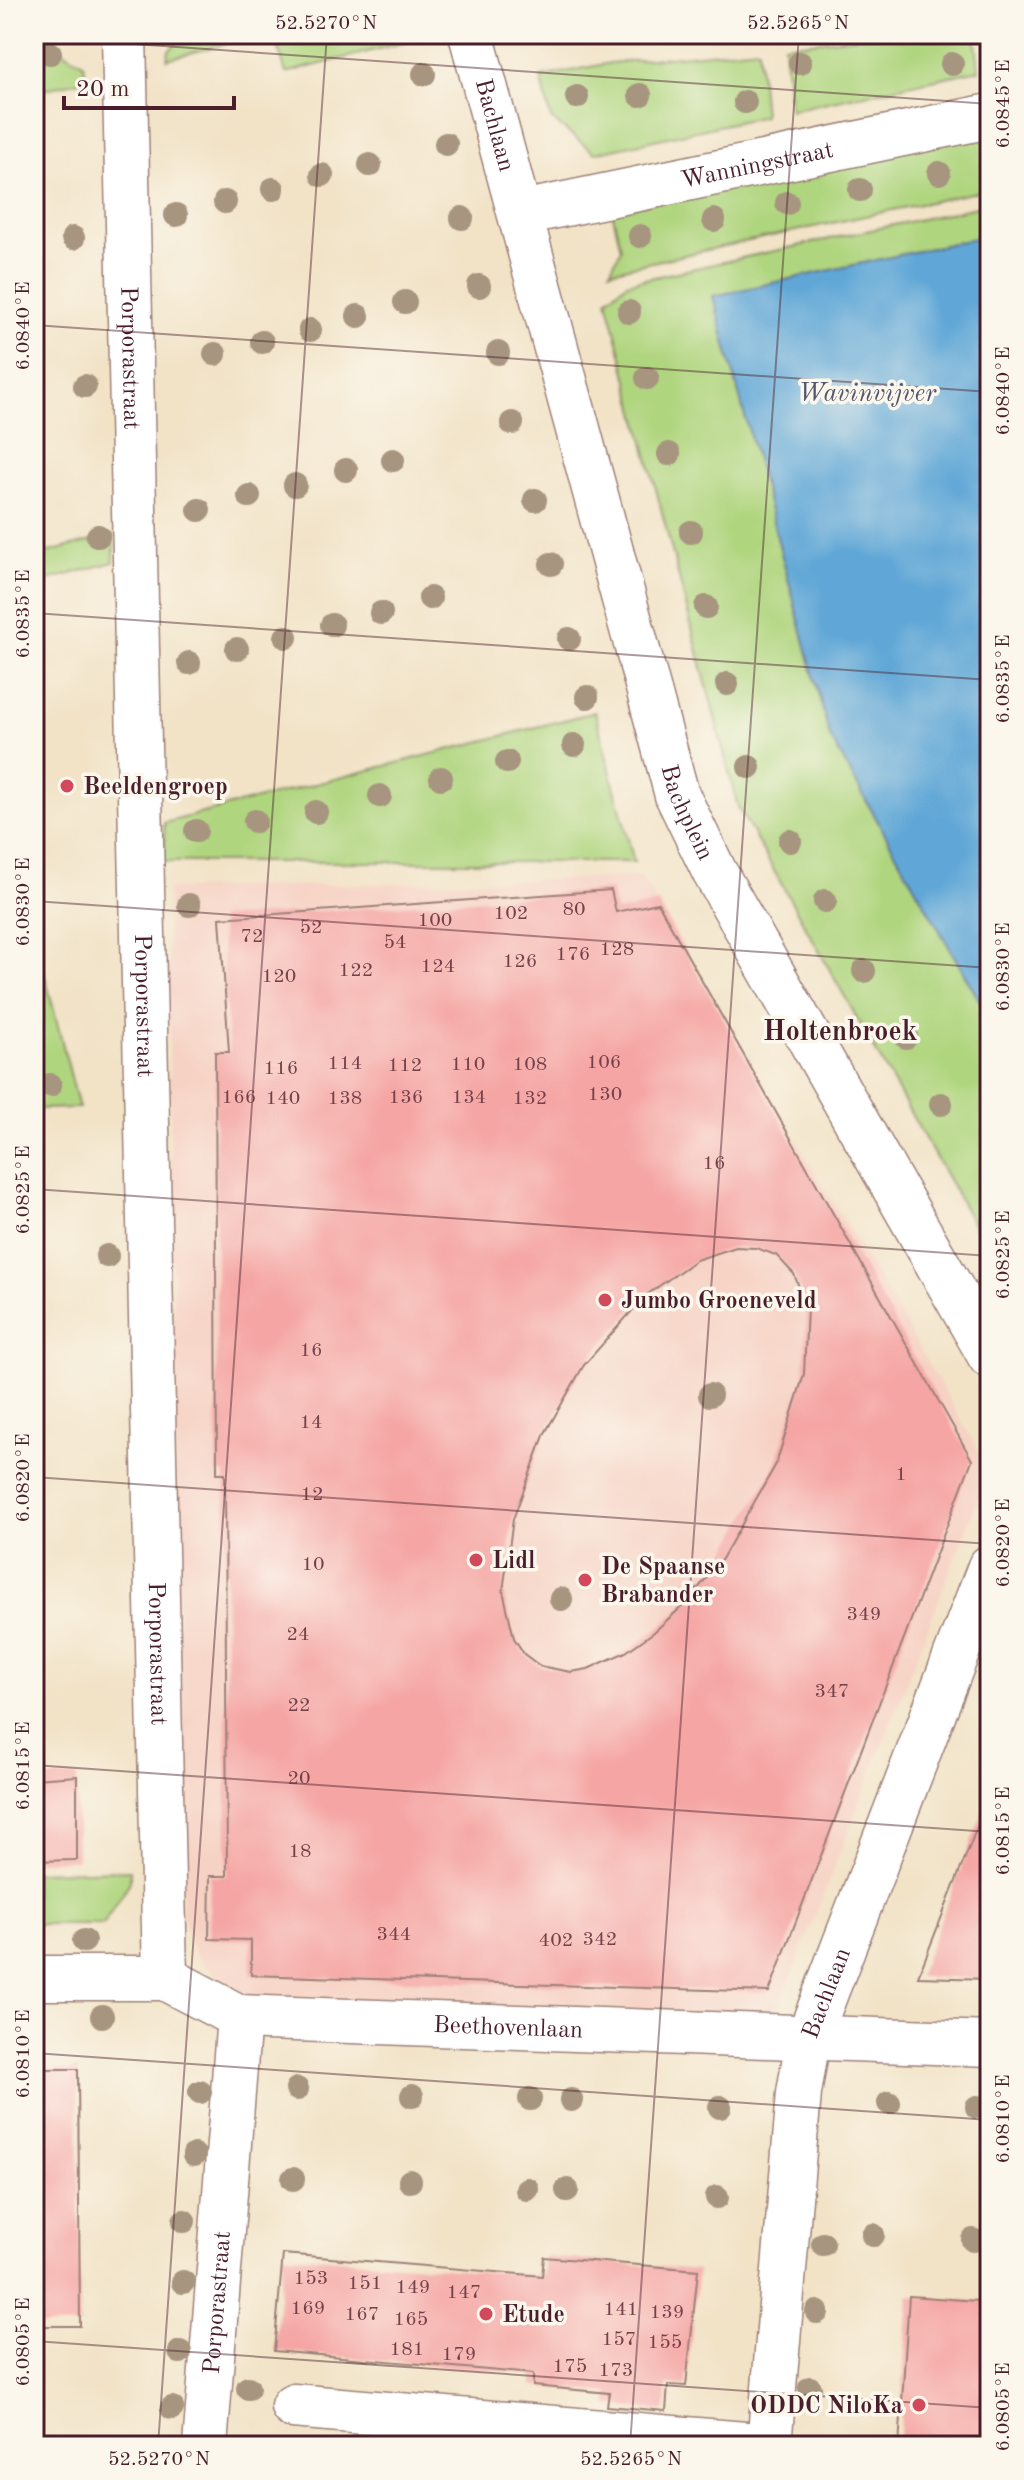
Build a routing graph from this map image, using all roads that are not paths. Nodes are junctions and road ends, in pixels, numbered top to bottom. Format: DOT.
graph roads {
  1 [pos="124,34"];
  2 [pos="471,34"];
  3 [pos="990,116"];
  4 [pos="522,213"];
  5 [pos="990,1356"];
  6 [pos="990,1567"];
  7 [pos="34,1978"];
  8 [pos="165,1978"];
  9 [pos="239,2017"];
  10 [pos="808,2039"];
  11 [pos="990,2044"];
  12 [pos="293,2406"];
  13 [pos="472,2434"];
  14 [pos="205,2446"];
  15 [pos="769,2446"];
  1 -- 8 [label="street, Porporastraat"];
  2 -- 4 [label="street, Bachlaan"];
  3 -- 4 [label="street, Wanningstraat"];
  4 -- 5 [label="street, Bachplein"];
  6 -- 10 [label="street, Bachlaan"];
  7 -- 8 [label="street, Beethovenlaan"];
  8 -- 9 [label="street, Beethovenlaan"];
  9 -- 10 [label="street, Beethovenlaan"];
  9 -- 14 [label="street, Porporastraat"];
  10 -- 11 [label="street, Beethovenlaan"];
  10 -- 15 [label="street, Bachlaan"];
  12 -- 13 [label="street"];
  13 -- 15 [label="street"];
}
